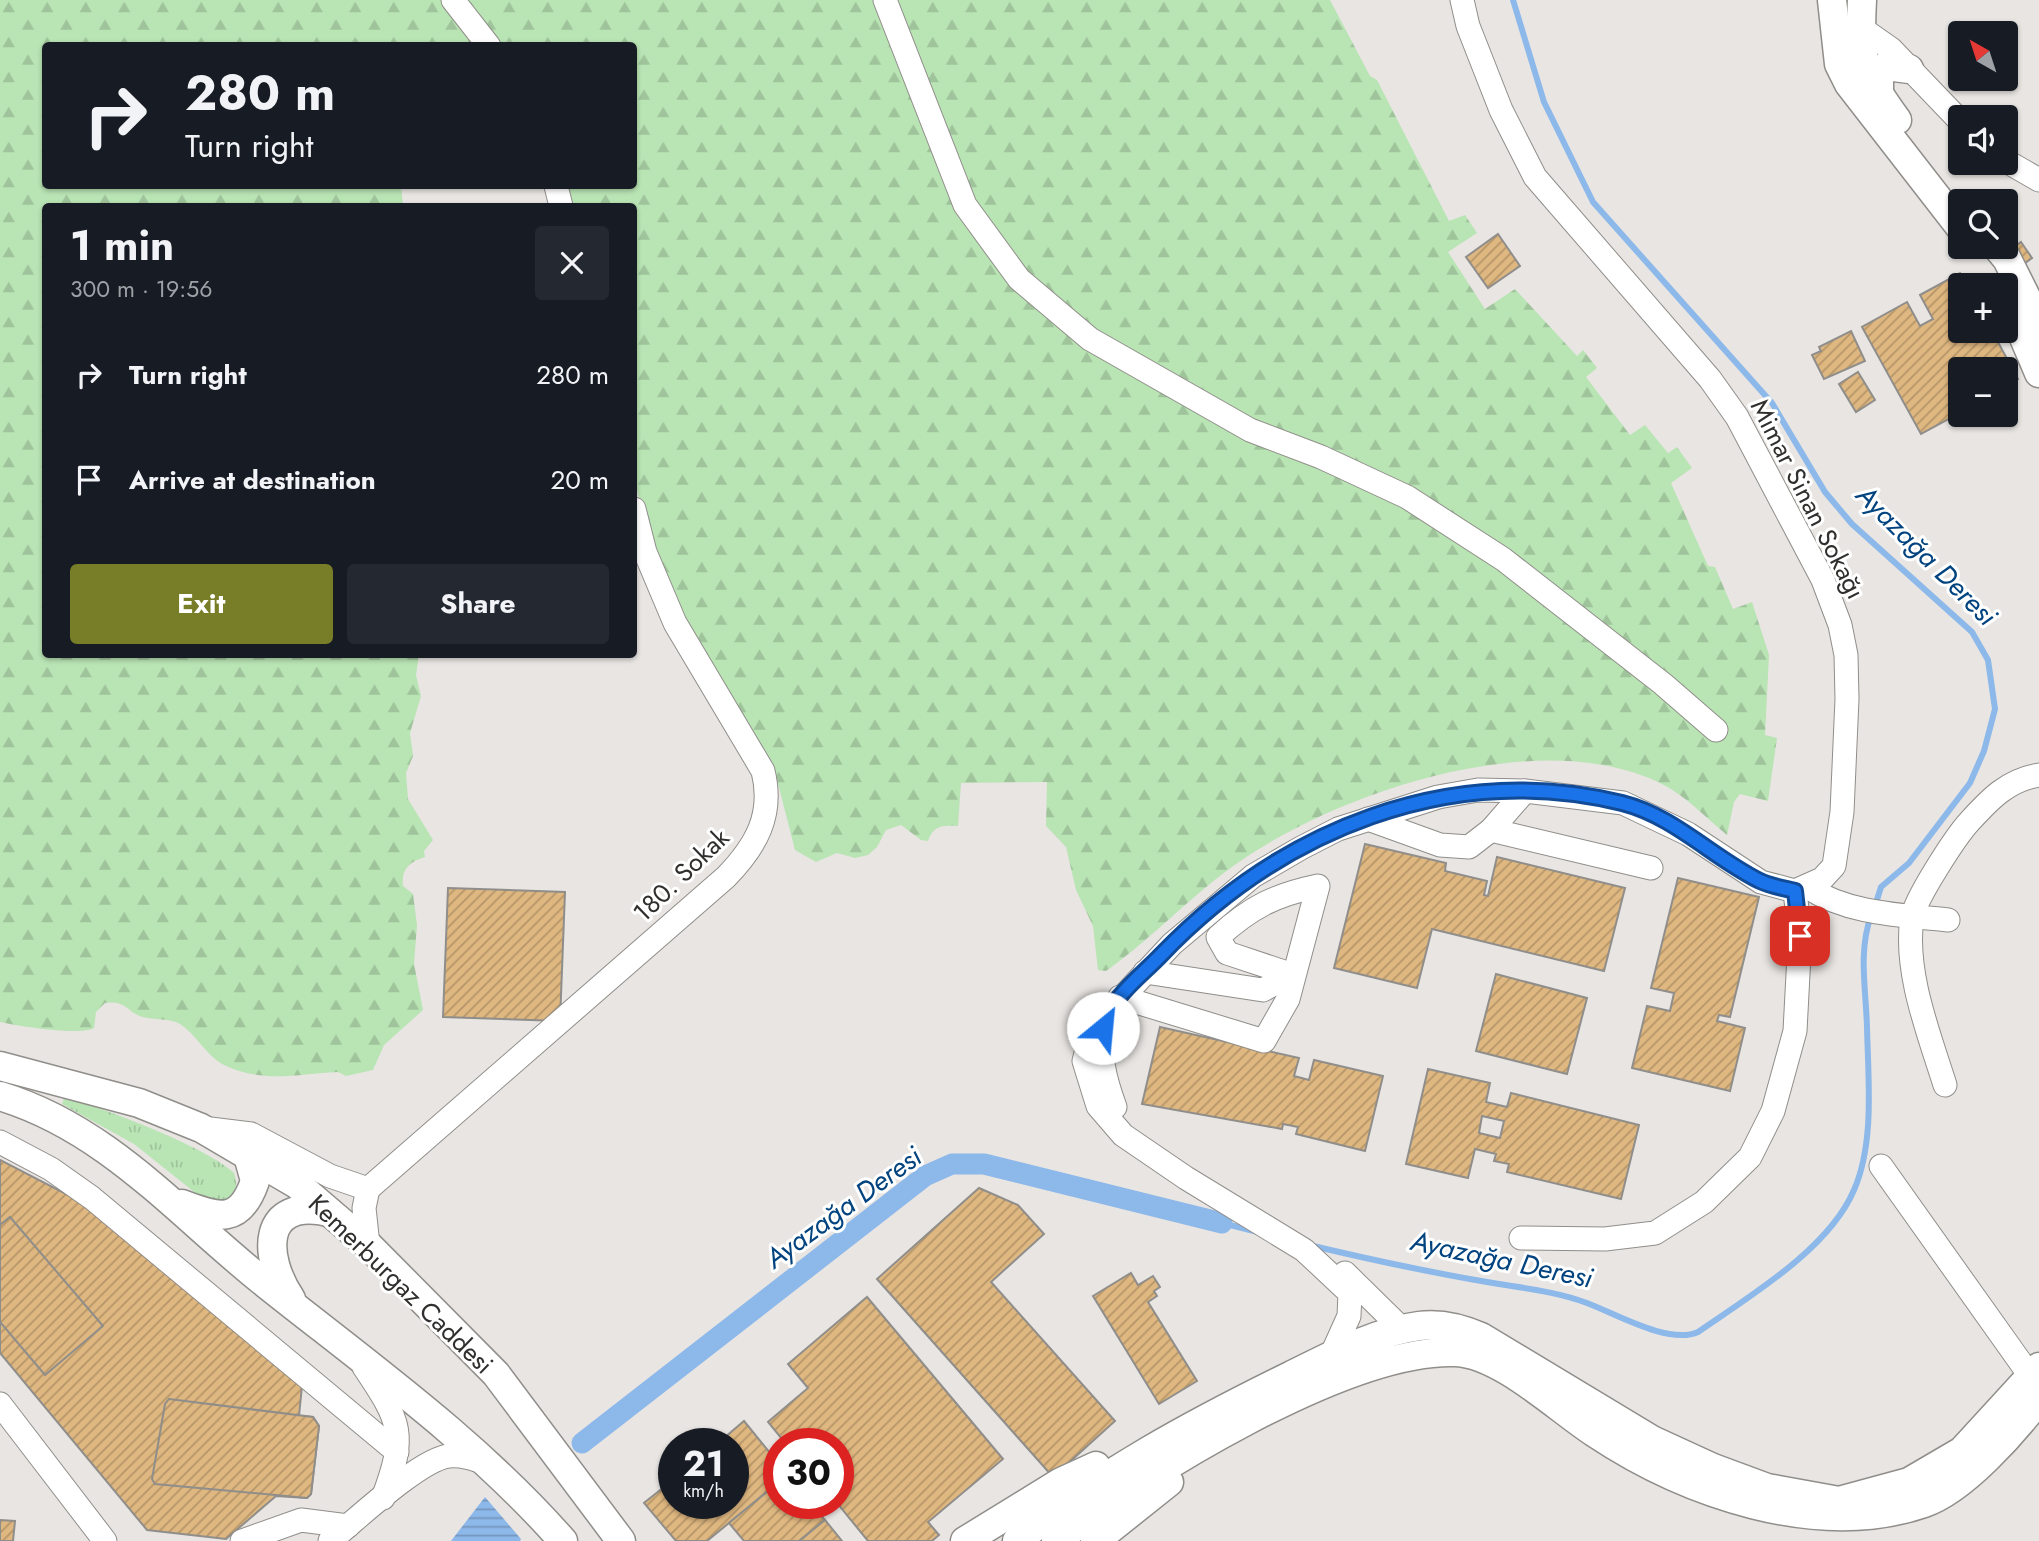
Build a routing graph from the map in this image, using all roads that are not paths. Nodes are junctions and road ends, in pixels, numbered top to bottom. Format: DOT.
graph roads {
  1 [pos="453,0"];
  2 [pos="884,0"];
  3 [pos="1862,0"];
  4 [pos="1870,0"];
  5 [pos="1457,3"];
  6 [pos="1832,5"];
  7 [pos="1861,28"];
  8 [pos="486,42"];
  9 [pos="1909,69"];
  10 [pos="1878,92"];
  11 [pos="1948,109"];
  12 [pos="2018,168"];
  13 [pos="2039,180"];
  14 [pos="1952,189"];
  15 [pos="1948,212"];
  16 [pos="2007,259"];
  17 [pos="2018,320"];
  18 [pos="2039,323"];
  19 [pos="2039,373"];
  20 [pos="637,520"];
  21 [pos="1716,730"];
  22 [pos="2039,775"];
  23 [pos="1525,791"];
  24 [pos="1368,819"];
  25 [pos="1491,830"];
  26 [pos="1651,868"];
  27 [pos="1801,889"];
  28 [pos="1912,916"];
  29 [pos="1948,920"];
  30 [pos="1145,972"];
  31 [pos="1113,1004"];
  32 [pos="0,1066"];
  33 [pos="1945,1085"];
  34 [pos="0,1096"];
  35 [pos="201,1128"];
  36 [pos="0,1142"];
  37 [pos="247,1152"];
  38 [pos="1881,1166"];
  39 [pos="368,1189"];
  40 [pos="173,1201"];
  41 [pos="329,1212"];
  42 [pos="1521,1237"];
  43 [pos="368,1245"];
  44 [pos="1333,1268"];
  45 [pos="294,1304"];
  46 [pos="1402,1329"];
  47 [pos="1331,1356"];
  48 [pos="359,1358"];
  49 [pos="2036,1381"];
  50 [pos="0,1404"];
  51 [pos="1263,1414"];
  52 [pos="1154,1446"];
  53 [pos="397,1452"];
  54 [pos="489,1465"];
  55 [pos="383,1498"];
  56 [pos="348,1526"];
  57 [pos="105,1541"];
  58 [pos="242,1541"];
  59 [pos="330,1541"];
  60 [pos="563,1541"];
  61 [pos="621,1541"];
  62 [pos="965,1541"];
  63 [pos="1017,1541"];
  64 [pos="1056,1541"];
  65 [pos="1095,1541"];
  1 -- 8 [label="street"];
  2 -- 21 [label="street"];
  3 -- 7 [label="main road"];
  4 -- 9 [label="street"];
  5 -- 27 [label="street, Mimar Sinan Sokağı"];
  6 -- 7 [label="main road"];
  6 -- 15 [label="main road"];
  7 -- 9 [label="street"];
  7 -- 10 [label="main road"];
  9 -- 10 [label="main road"];
  9 -- 11 [label="street"];
  10 -- 14 [label="main road"];
  12 -- 13 [label="street"];
  16 -- 18 [label="main road"];
  17 -- 19 [label="main road"];
  20 -- 39 [label="street, 180. Sokak"];
  22 -- 28 [label="street"];
  23 -- 24 [label="street"];
  23 -- 25 [label="street"];
  23 -- 27 [label="street"];
  24 -- 25 [label="street"];
  24 -- 30 [label="street"];
  25 -- 26 [label="street"];
  27 -- 28 [label="street"];
  27 -- 42 [label="street"];
  28 -- 29 [label="street"];
  28 -- 33 [label="street"];
  30 -- 31 [label="street"];
  30 -- 31 [label="street"];
  31 -- 44 [label="street"];
  32 -- 35 [label="main road, Kemerburgaz Caddesi"];
  34 -- 40 [label="main road"];
  35 -- 37 [label="main road, Kemerburgaz Caddesi"];
  35 -- 39 [label="street"];
  36 -- 53 [label="street"];
  37 -- 40 [label="main road"];
  37 -- 41 [label="main road, Kemerburgaz Caddesi"];
  38 -- 49 [label="street"];
  39 -- 43 [label="street"];
  40 -- 45 [label="main road"];
  41 -- 43 [label="main road, Kemerburgaz Caddesi"];
  41 -- 45 [label="main road"];
  43 -- 61 [label="main road, Kemerburgaz Caddesi"];
  44 -- 46 [label="street"];
  44 -- 47 [label="street"];
  45 -- 48 [label="main road"];
  46 -- 47 [label="main road"];
  46 -- 49 [label="main road"];
  47 -- 52 [label="main road"];
  48 -- 53 [label="street"];
  48 -- 54 [label="main road"];
  49 -- 51 [label="main road"];
  50 -- 57 [label="street"];
  51 -- 64 [label="main road"];
  51 -- 65 [label="main road"];
  52 -- 62 [label="main road"];
  52 -- 63 [label="main road"];
  53 -- 55 [label="street"];
  54 -- 55 [label="street"];
  54 -- 60 [label="main road"];
  55 -- 56 [label="street"];
  56 -- 58 [label="street"];
  56 -- 59 [label="street"];
}
